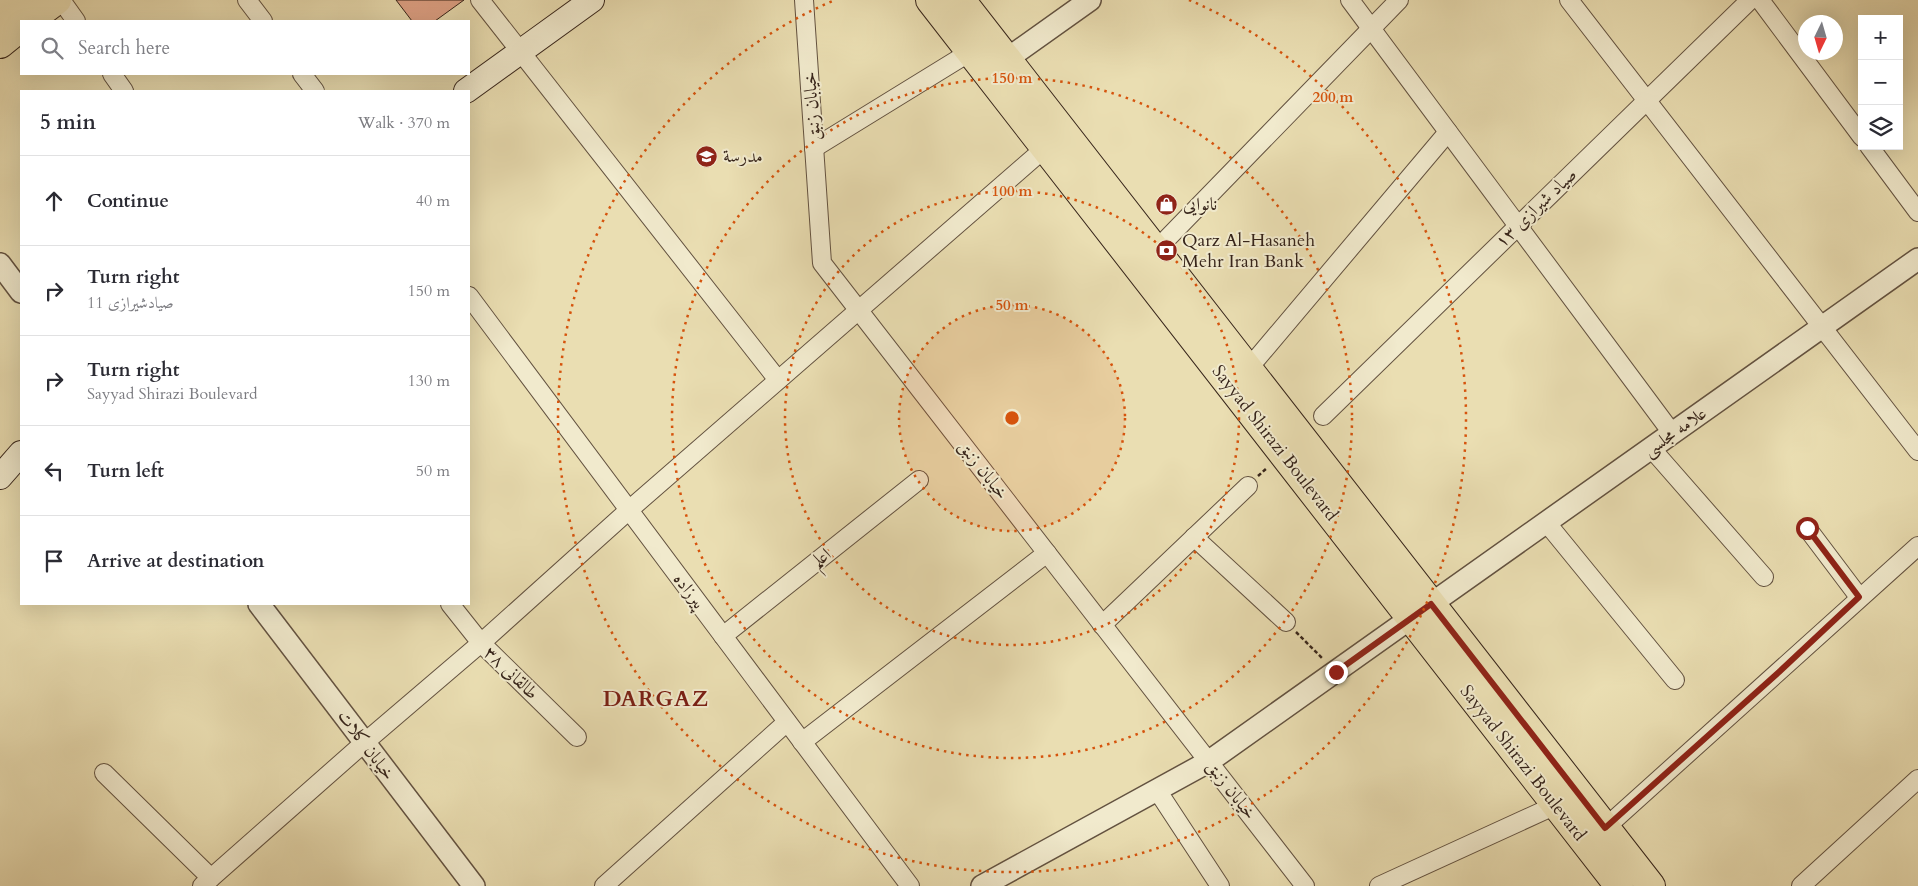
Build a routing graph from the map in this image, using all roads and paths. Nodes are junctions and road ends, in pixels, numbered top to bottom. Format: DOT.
graph roads {
  1 [pos="21,0"];
  2 [pos="57,0"];
  3 [pos="61,0"];
  4 [pos="247,0"];
  5 [pos="480,0"];
  6 [pos="592,0"];
  7 [pos="804,0"];
  8 [pos="930,0"];
  9 [pos="961,0"];
  10 [pos="1350,0"];
  11 [pos="1398,0"];
  12 [pos="1569,0"];
  13 [pos="1750,0"];
  14 [pos="1760,0"];
  15 [pos="1086,1"];
  16 [pos="0,16"];
  17 [pos="30,20"];
  18 [pos="75,20"];
  19 [pos="262,20"];
  20 [pos="20,28"];
  21 [pos="1371,29"];
  22 [pos="0,44"];
  23 [pos="522,51"];
  24 [pos="970,52"];
  25 [pos="1007,59"];
  26 [pos="113,75"];
  27 [pos="303,75"];
  28 [pos="123,90"];
  29 [pos="315,90"];
  30 [pos="467,90"];
  31 [pos="1646,100"];
  32 [pos="1448,132"];
  33 [pos="1858,132"];
  34 [pos="814,148"];
  35 [pos="1045,148"];
  36 [pos="1872,150"];
  37 [pos="1918,212"];
  38 [pos="1518,226"];
  39 [pos="1156,250"];
  40 [pos="1918,259"];
  41 [pos="0,264"];
  42 [pos="20,291"];
  43 [pos="470,297"];
  44 [pos="858,310"];
  45 [pos="1822,327"];
  46 [pos="1248,368"];
  47 [pos="778,380"];
  48 [pos="1323,416"];
  49 [pos="1672,433"];
  50 [pos="1651,448"];
  51 [pos="1918,450"];
  52 [pos="1282,453"];
  53 [pos="20,454"];
  54 [pos="0,477"];
  55 [pos="919,480"];
  56 [pos="1248,486"];
  57 [pos="629,510"];
  58 [pos="1546,522"];
  59 [pos="1807,528"];
  60 [pos="1194,537"];
  61 [pos="1918,546"];
  62 [pos="1047,553"];
  63 [pos="1764,577"];
  64 [pos="1859,597"];
  65 [pos="260,605"];
  66 [pos="451,605"];
  67 [pos="1421,611"];
  68 [pos="1286,622"];
  69 [pos="1102,625"];
  70 [pos="723,636"];
  71 [pos="481,643"];
  72 [pos="1336,672"];
  73 [pos="1675,680"];
  74 [pos="788,722"];
  75 [pos="577,737"];
  76 [pos="802,742"];
  77 [pos="364,743"];
  78 [pos="1208,762"];
  79 [pos="104,773"];
  80 [pos="1918,779"];
  81 [pos="1157,790"];
  82 [pos="1556,805"];
  83 [pos="1605,828"];
  84 [pos="206,882"];
  85 [pos="610,884"];
  86 [pos="474,886"];
  87 [pos="910,886"];
  88 [pos="982,886"];
  89 [pos="1220,886"];
  90 [pos="1305,886"];
  91 [pos="1379,886"];
  92 [pos="1619,886"];
  93 [pos="1651,886"];
  94 [pos="1801,886"];
  1 -- 16 [label="main road"];
  2 -- 17 [label="main road"];
  3 -- 18 [label="street"];
  4 -- 19 [label="street"];
  5 -- 23 [label="street"];
  6 -- 23 [label="main road"];
  7 -- 34 [label="street, خیابان زنبق"];
  8 -- 24 [label="main road, Sayyad Shirazi Boulevard"];
  9 -- 25 [label="main road, Sayyad Shirazi Boulevard"];
  10 -- 21 [label="street"];
  11 -- 21 [label="street"];
  12 -- 31 [label="street"];
  13 -- 31 [label="street, صیاد شیرازی ۱۳"];
  14 -- 33 [label="street"];
  15 -- 25 [label="street"];
  20 -- 22 [label="main road"];
  21 -- 32 [label="street"];
  21 -- 39 [label="street"];
  23 -- 30 [label="main road"];
  23 -- 47 [label="street"];
  24 -- 34 [label="street"];
  24 -- 35 [label="main road, Sayyad Shirazi Boulevard"];
  25 -- 39 [label="main road, Sayyad Shirazi Boulevard"];
  26 -- 28 [label="street"];
  27 -- 29 [label="street"];
  31 -- 38 [label="street, صیاد شیرازی ۱۳"];
  31 -- 45 [label="street"];
  32 -- 38 [label="street"];
  32 -- 46 [label="street"];
  34 -- 44 [label="street, خیابان زنبق"];
  35 -- 44 [label="street"];
  35 -- 52 [label="main road, Sayyad Shirazi Boulevard"];
  36 -- 37 [label="street"];
  38 -- 48 [label="street, صیاد شیرازی ۱۳"];
  38 -- 49 [label="street"];
  39 -- 46 [label="main road, Sayyad Shirazi Boulevard"];
  40 -- 45 [label="street, علامه مجلسی"];
  41 -- 42 [label="street"];
  43 -- 57 [label="street, پیرزاده"];
  44 -- 47 [label="street"];
  44 -- 62 [label="street, خیابان زنبق"];
  45 -- 49 [label="street, علامه مجلسی"];
  45 -- 51 [label="street"];
  46 -- 67 [label="main road, Sayyad Shirazi Boulevard"];
  47 -- 57 [label="street"];
  49 -- 50 [label="street, علامه مجلسی"];
  50 -- 58 [label="street, علامه مجلسی"];
  50 -- 63 [label="street"];
  52 -- 56 [label="path"];
  52 -- 67 [label="main road, Sayyad Shirazi Boulevard"];
  53 -- 54 [label="main road"];
  55 -- 70 [label="street, اعلم"];
  56 -- 60 [label="street"];
  57 -- 70 [label="street, پیرزاده"];
  57 -- 71 [label="street"];
  58 -- 67 [label="street, علامه مجلسی"];
  58 -- 73 [label="street"];
  59 -- 64 [label="street"];
  60 -- 68 [label="street"];
  60 -- 69 [label="street"];
  61 -- 64 [label="street"];
  62 -- 69 [label="street, خیابان زنبق"];
  62 -- 76 [label="street"];
  64 -- 83 [label="street"];
  65 -- 77 [label="street, خیابان کلات"];
  66 -- 71 [label="street, طالقانی ۳۸"];
  67 -- 72 [label="street, علامه مجلسی"];
  67 -- 82 [label="main road, Sayyad Shirazi Boulevard"];
  67 -- 83 [label="main road, Sayyad Shirazi Boulevard"];
  68 -- 72 [label="path"];
  69 -- 78 [label="street, خیابان زنبق"];
  70 -- 74 [label="street, پیرزاده"];
  71 -- 75 [label="street, طالقانی ۳۸"];
  71 -- 77 [label="street"];
  72 -- 78 [label="street, علامه مجلسی"];
  74 -- 76 [label="street, پیرزاده"];
  74 -- 85 [label="street"];
  76 -- 87 [label="street, پیرزاده"];
  77 -- 84 [label="street"];
  77 -- 86 [label="street, خیابان کلات"];
  78 -- 81 [label="street, علامه مجلسی"];
  78 -- 90 [label="street, خیابان زنبق"];
  79 -- 84 [label="street"];
  80 -- 94 [label="street"];
  81 -- 88 [label="street, علامه مجلسی"];
  81 -- 89 [label="street"];
  82 -- 91 [label="street"];
  82 -- 92 [label="main road, Sayyad Shirazi Boulevard"];
  83 -- 93 [label="main road, Sayyad Shirazi Boulevard"];
}
